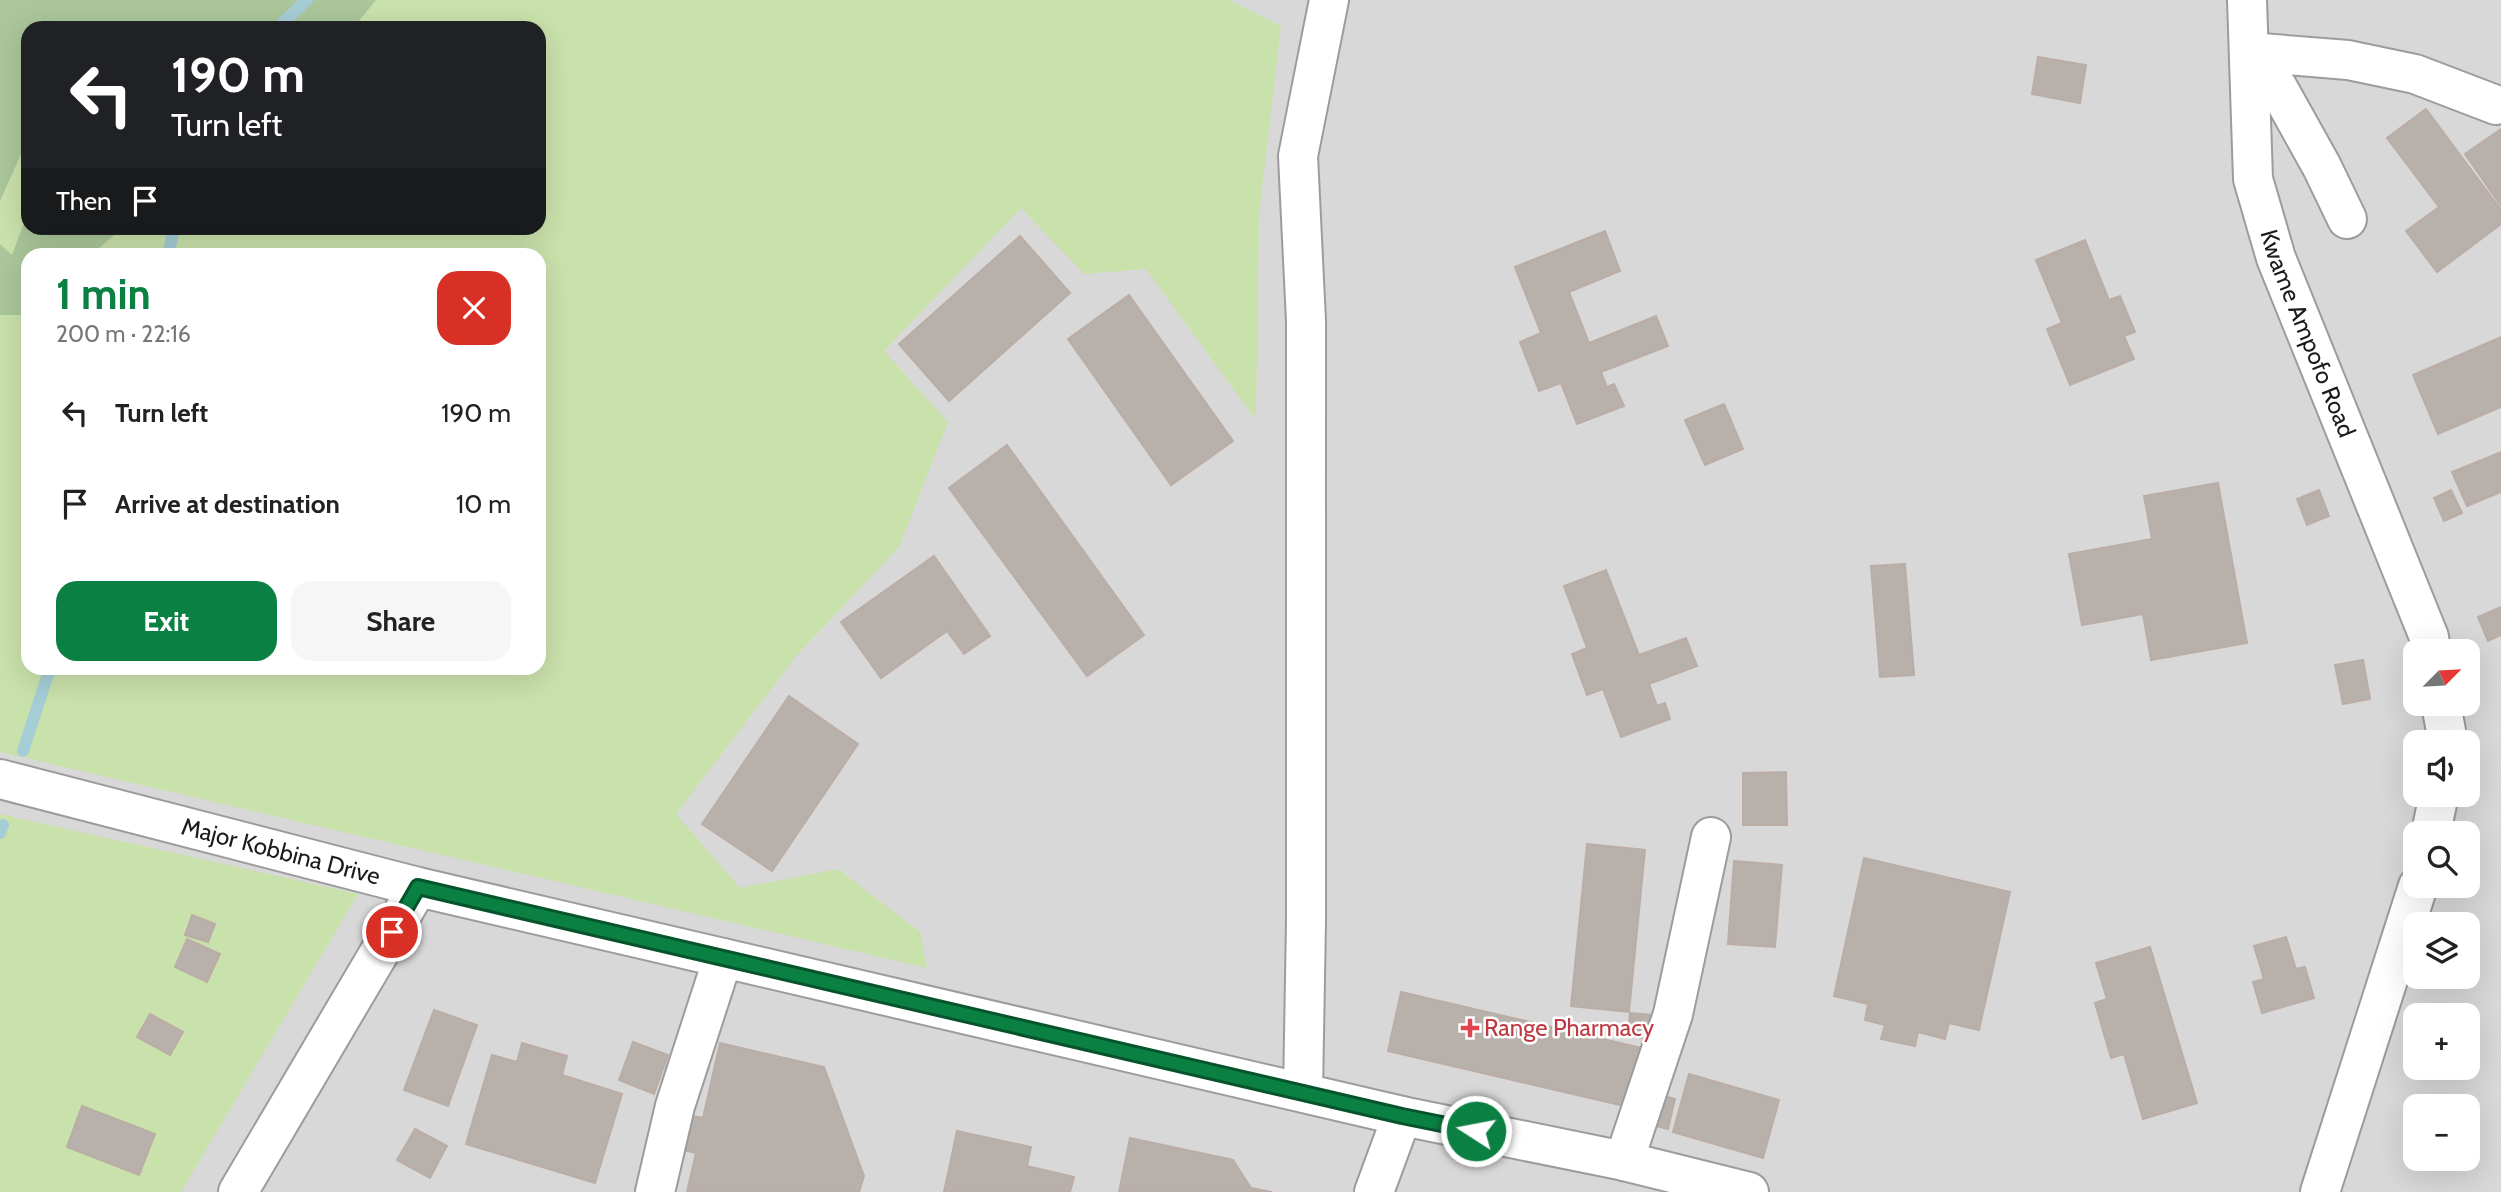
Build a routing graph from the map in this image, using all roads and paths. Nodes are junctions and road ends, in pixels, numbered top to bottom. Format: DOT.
graph roads {
  1 [pos="1329,0"];
  2 [pos="2247,0"];
  3 [pos="2249,52"];
  4 [pos="2496,105"];
  5 [pos="2347,219"];
  6 [pos="2428,639"];
  7 [pos="0,779"];
  8 [pos="1711,837"];
  9 [pos="418,887"];
  10 [pos="2414,898"];
  11 [pos="723,958"];
  12 [pos="1303,1093"];
  13 [pos="1402,1116"];
  14 [pos="1624,1161"];
  15 [pos="238,1192"];
  16 [pos="655,1192"];
  17 [pos="1374,1192"];
  18 [pos="1749,1192"];
  19 [pos="2320,1192"];
  1 -- 12 [label="street"];
  2 -- 3 [label="street, Kwame Ampofo Road"];
  3 -- 4 [label="street"];
  3 -- 5 [label="street"];
  3 -- 6 [label="street, Kwame Ampofo Road"];
  7 -- 9 [label="street, Major Kobbina Drive"];
  8 -- 14 [label="street"];
  9 -- 11 [label="street, Major Kobbina Drive"];
  9 -- 15 [label="street"];
  10 -- 19 [label="street"];
  11 -- 12 [label="street, Major Kobbina Drive"];
  11 -- 16 [label="street"];
  12 -- 13 [label="street, Major Kobbina Drive"];
  13 -- 14 [label="street, Major Kobbina Drive"];
  13 -- 17 [label="street"];
  14 -- 18 [label="street, Major Kobbina Drive"];
}
